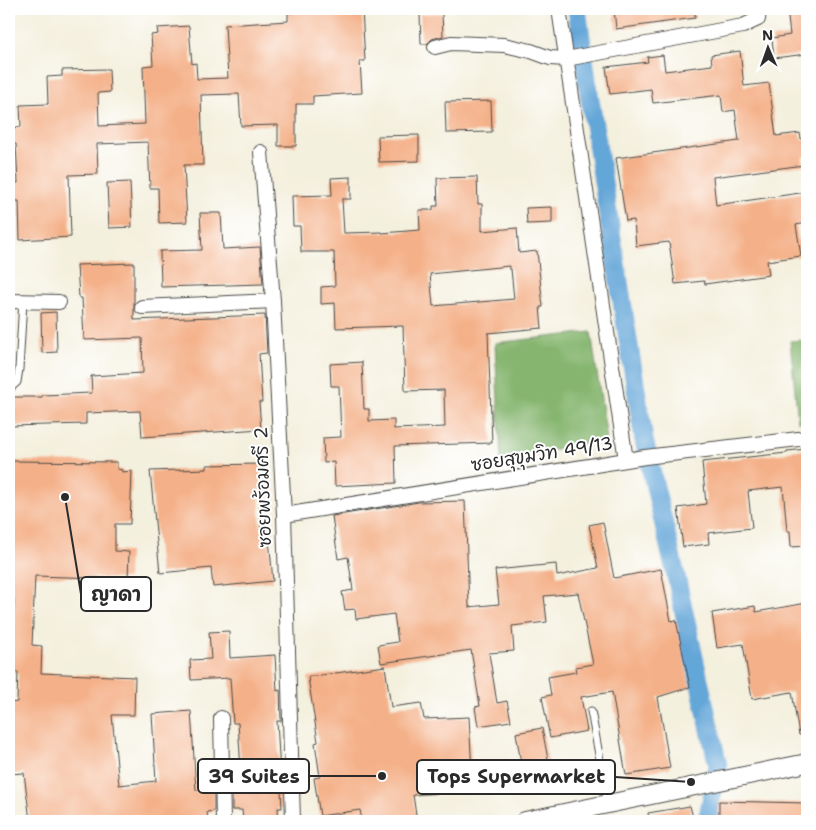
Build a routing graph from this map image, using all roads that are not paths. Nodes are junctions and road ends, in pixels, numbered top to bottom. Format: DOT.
graph roads {
  1 [pos="559,9"];
  2 [pos="759,9"];
  3 [pos="435,47"];
  4 [pos="566,59"];
  5 [pos="261,152"];
  6 [pos="16,301"];
  7 [pos="273,301"];
  8 [pos="59,302"];
  9 [pos="142,307"];
  10 [pos="9,389"];
  11 [pos="807,438"];
  12 [pos="626,460"];
  13 [pos="284,515"];
  14 [pos="591,711"];
  15 [pos="221,718"];
  16 [pos="807,763"];
  17 [pos="608,804"];
  18 [pos="223,821"];
  19 [pos="293,821"];
  20 [pos="525,821"];
  1 -- 4 [label="street"];
  2 -- 4 [label="street"];
  3 -- 4 [label="street"];
  4 -- 12 [label="street"];
  5 -- 7 [label="street, ซอยพร้อมศรี 2"];
  6 -- 8 [label="street"];
  6 -- 10 [label="lane"];
  7 -- 9 [label="street"];
  7 -- 13 [label="street, ซอยพร้อมศรี 2"];
  11 -- 12 [label="street, ซอยสุขุมวิท 49/13"];
  12 -- 13 [label="street, ซอยสุขุมวิท 49/13"];
  13 -- 19 [label="street, ซอยพร้อมศรี 2"];
  14 -- 17 [label="lane"];
  15 -- 18 [label="street"];
  16 -- 17 [label="street"];
  17 -- 20 [label="street"];
}
